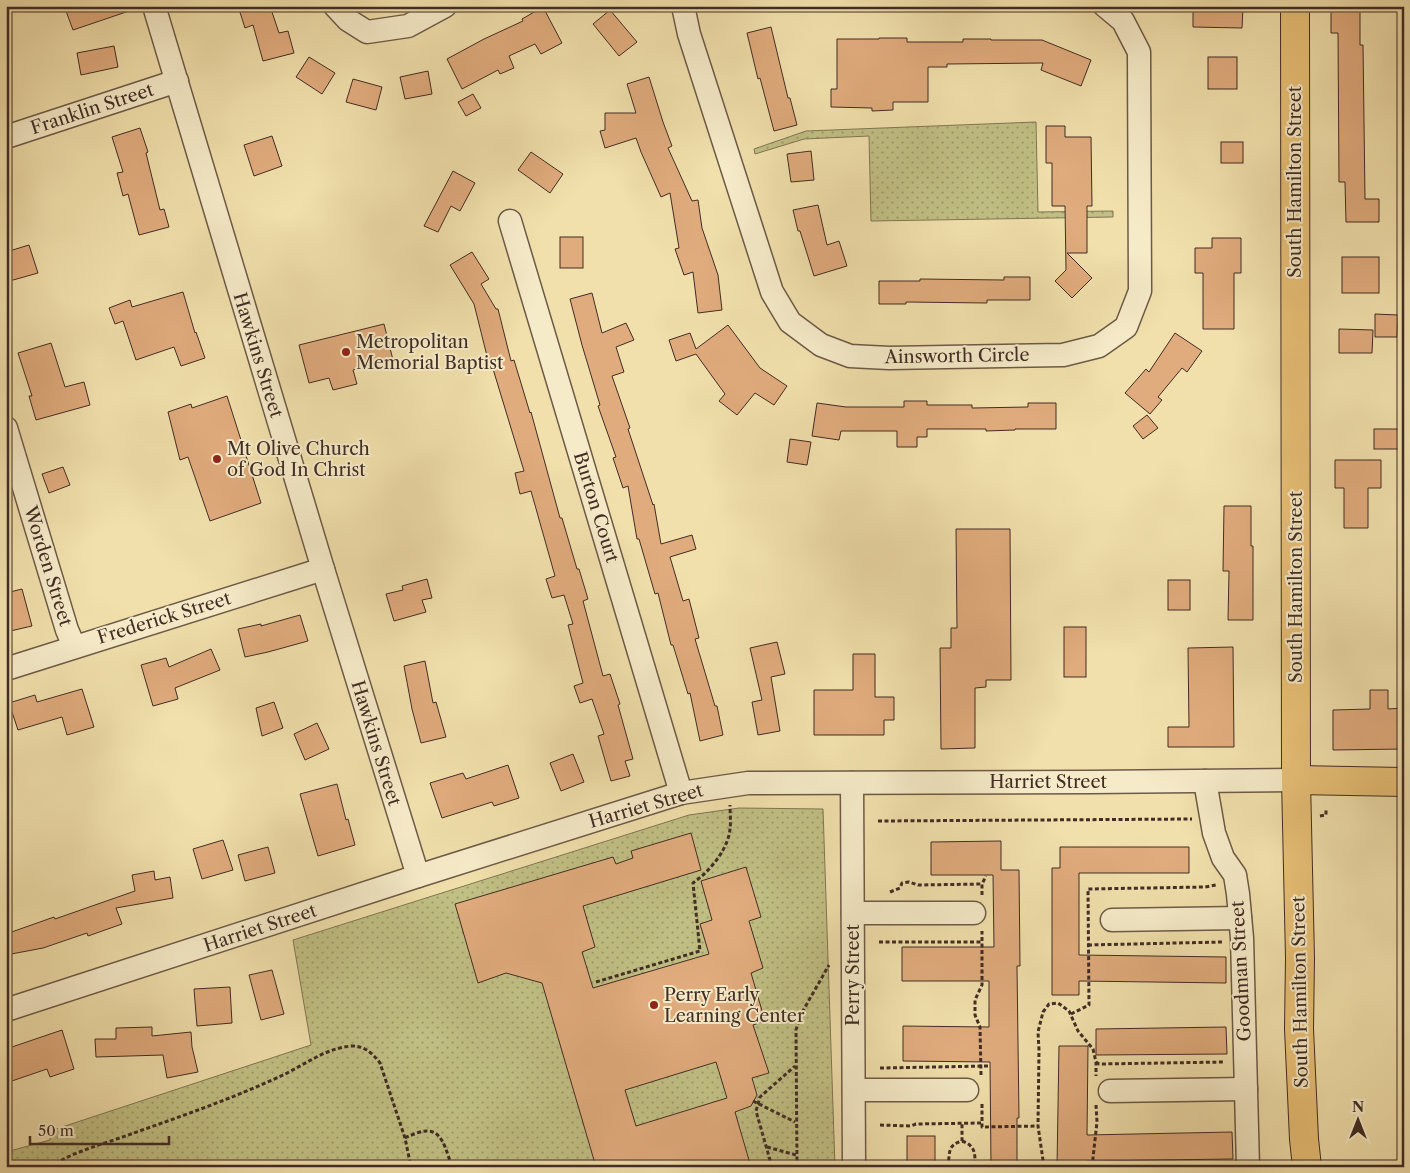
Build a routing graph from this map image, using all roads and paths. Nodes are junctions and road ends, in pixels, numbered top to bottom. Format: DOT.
graph roads {
  1 [pos="154,6"];
  2 [pos="336,6"];
  3 [pos="445,6"];
  4 [pos="683,6"];
  5 [pos="1105,6"];
  6 [pos="1294,6"];
  7 [pos="177,81"];
  8 [pos="6,136"];
  9 [pos="510,221"];
  10 [pos="6,428"];
  11 [pos="323,569"];
  12 [pos="74,646"];
  13 [pos="6,668"];
  14 [pos="1296,780"];
  15 [pos="1205,781"];
  16 [pos="1404,782"];
  17 [pos="852,783"];
  18 [pos="681,792"];
  19 [pos="730,806"];
  20 [pos="1326,809"];
  21 [pos="1320,816"];
  22 [pos="1200,819"];
  23 [pos="878,821"];
  24 [pos="418,876"];
  25 [pos="986,876"];
  26 [pos="982,884"];
  27 [pos="1221,884"];
  28 [pos="886,894"];
  29 [pos="853,913"];
  30 [pos="979,913"];
  31 [pos="1240,918"];
  32 [pos="1112,920"];
  33 [pos="879,942"];
  34 [pos="982,942"];
  35 [pos="1230,942"];
  36 [pos="1088,945"];
  37 [pos="829,965"];
  38 [pos="596,982"];
  39 [pos="6,1010"];
  40 [pos="1071,1014"];
  41 [pos="1096,1062"];
  42 [pos="1232,1062"];
  43 [pos="796,1065"];
  44 [pos="981,1066"];
  45 [pos="988,1066"];
  46 [pos="879,1068"];
  47 [pos="977,1087"];
  48 [pos="1246,1089"];
  49 [pos="854,1090"];
  50 [pos="1101,1091"];
  51 [pos="753,1101"];
  52 [pos="758,1103"];
  53 [pos="795,1122"];
  54 [pos="962,1123"];
  55 [pos="982,1123"];
  56 [pos="880,1125"];
  57 [pos="1038,1126"];
  58 [pos="405,1138"];
  59 [pos="962,1141"];
  60 [pos="767,1147"];
  61 [pos="796,1155"];
  62 [pos="50,1167"];
  63 [pos="411,1167"];
  64 [pos="452,1167"];
  65 [pos="772,1167"];
  66 [pos="796,1167"];
  67 [pos="854,1167"];
  68 [pos="948,1167"];
  69 [pos="975,1167"];
  70 [pos="1044,1167"];
  71 [pos="1092,1167"];
  72 [pos="1248,1167"];
  73 [pos="1307,1167"];
  1 -- 7 [label="street, Hawkins Street"];
  2 -- 3 [label="street"];
  4 -- 5 [label="street, Ainsworth Circle"];
  6 -- 14 [label="main road, South Hamilton Street"];
  7 -- 8 [label="street, Franklin Street"];
  7 -- 11 [label="street, Hawkins Street"];
  9 -- 18 [label="street, Burton Court"];
  10 -- 12 [label="street, Worden Street"];
  11 -- 12 [label="street, Frederick Street"];
  11 -- 24 [label="street, Hawkins Street"];
  12 -- 13 [label="street, Frederick Street"];
  14 -- 15 [label="street, Harriet Street"];
  14 -- 16 [label="main road, Harriet Street"];
  14 -- 73 [label="main road, South Hamilton Street"];
  15 -- 17 [label="street, Harriet Street"];
  15 -- 31 [label="street, Goodman Street"];
  17 -- 18 [label="street, Harriet Street"];
  17 -- 29 [label="street, Perry Street"];
  18 -- 24 [label="street, Harriet Street"];
  19 -- 38 [label="path"];
  20 -- 21 [label="path"];
  22 -- 23 [label="path"];
  24 -- 39 [label="street, Harriet Street"];
  25 -- 26 [label="path"];
  26 -- 28 [label="path"];
  26 -- 30 [label="path"];
  27 -- 36 [label="path"];
  29 -- 30 [label="street"];
  29 -- 49 [label="street, Perry Street"];
  30 -- 34 [label="path"];
  31 -- 32 [label="street"];
  31 -- 48 [label="street, Goodman Street"];
  33 -- 34 [label="path"];
  34 -- 44 [label="path"];
  35 -- 36 [label="path"];
  36 -- 40 [label="path"];
  37 -- 43 [label="path"];
  40 -- 41 [label="path"];
  40 -- 57 [label="path"];
  41 -- 42 [label="path"];
  41 -- 50 [label="path"];
  43 -- 52 [label="path"];
  43 -- 53 [label="path"];
  44 -- 45 [label="path"];
  44 -- 46 [label="path"];
  44 -- 47 [label="path"];
  47 -- 49 [label="street"];
  47 -- 55 [label="path"];
  48 -- 50 [label="street"];
  48 -- 72 [label="street, Goodman Street"];
  49 -- 67 [label="street, Perry Street"];
  50 -- 71 [label="path"];
  51 -- 52 [label="path"];
  52 -- 53 [label="path"];
  52 -- 60 [label="path"];
  53 -- 61 [label="path"];
  54 -- 55 [label="path"];
  54 -- 56 [label="path"];
  54 -- 59 [label="path"];
  55 -- 57 [label="path"];
  57 -- 70 [label="path"];
  58 -- 62 [label="path"];
  58 -- 63 [label="path"];
  58 -- 64 [label="path"];
  59 -- 68 [label="path"];
  59 -- 69 [label="path"];
  60 -- 61 [label="path"];
  60 -- 65 [label="path"];
  61 -- 66 [label="path"];
}
